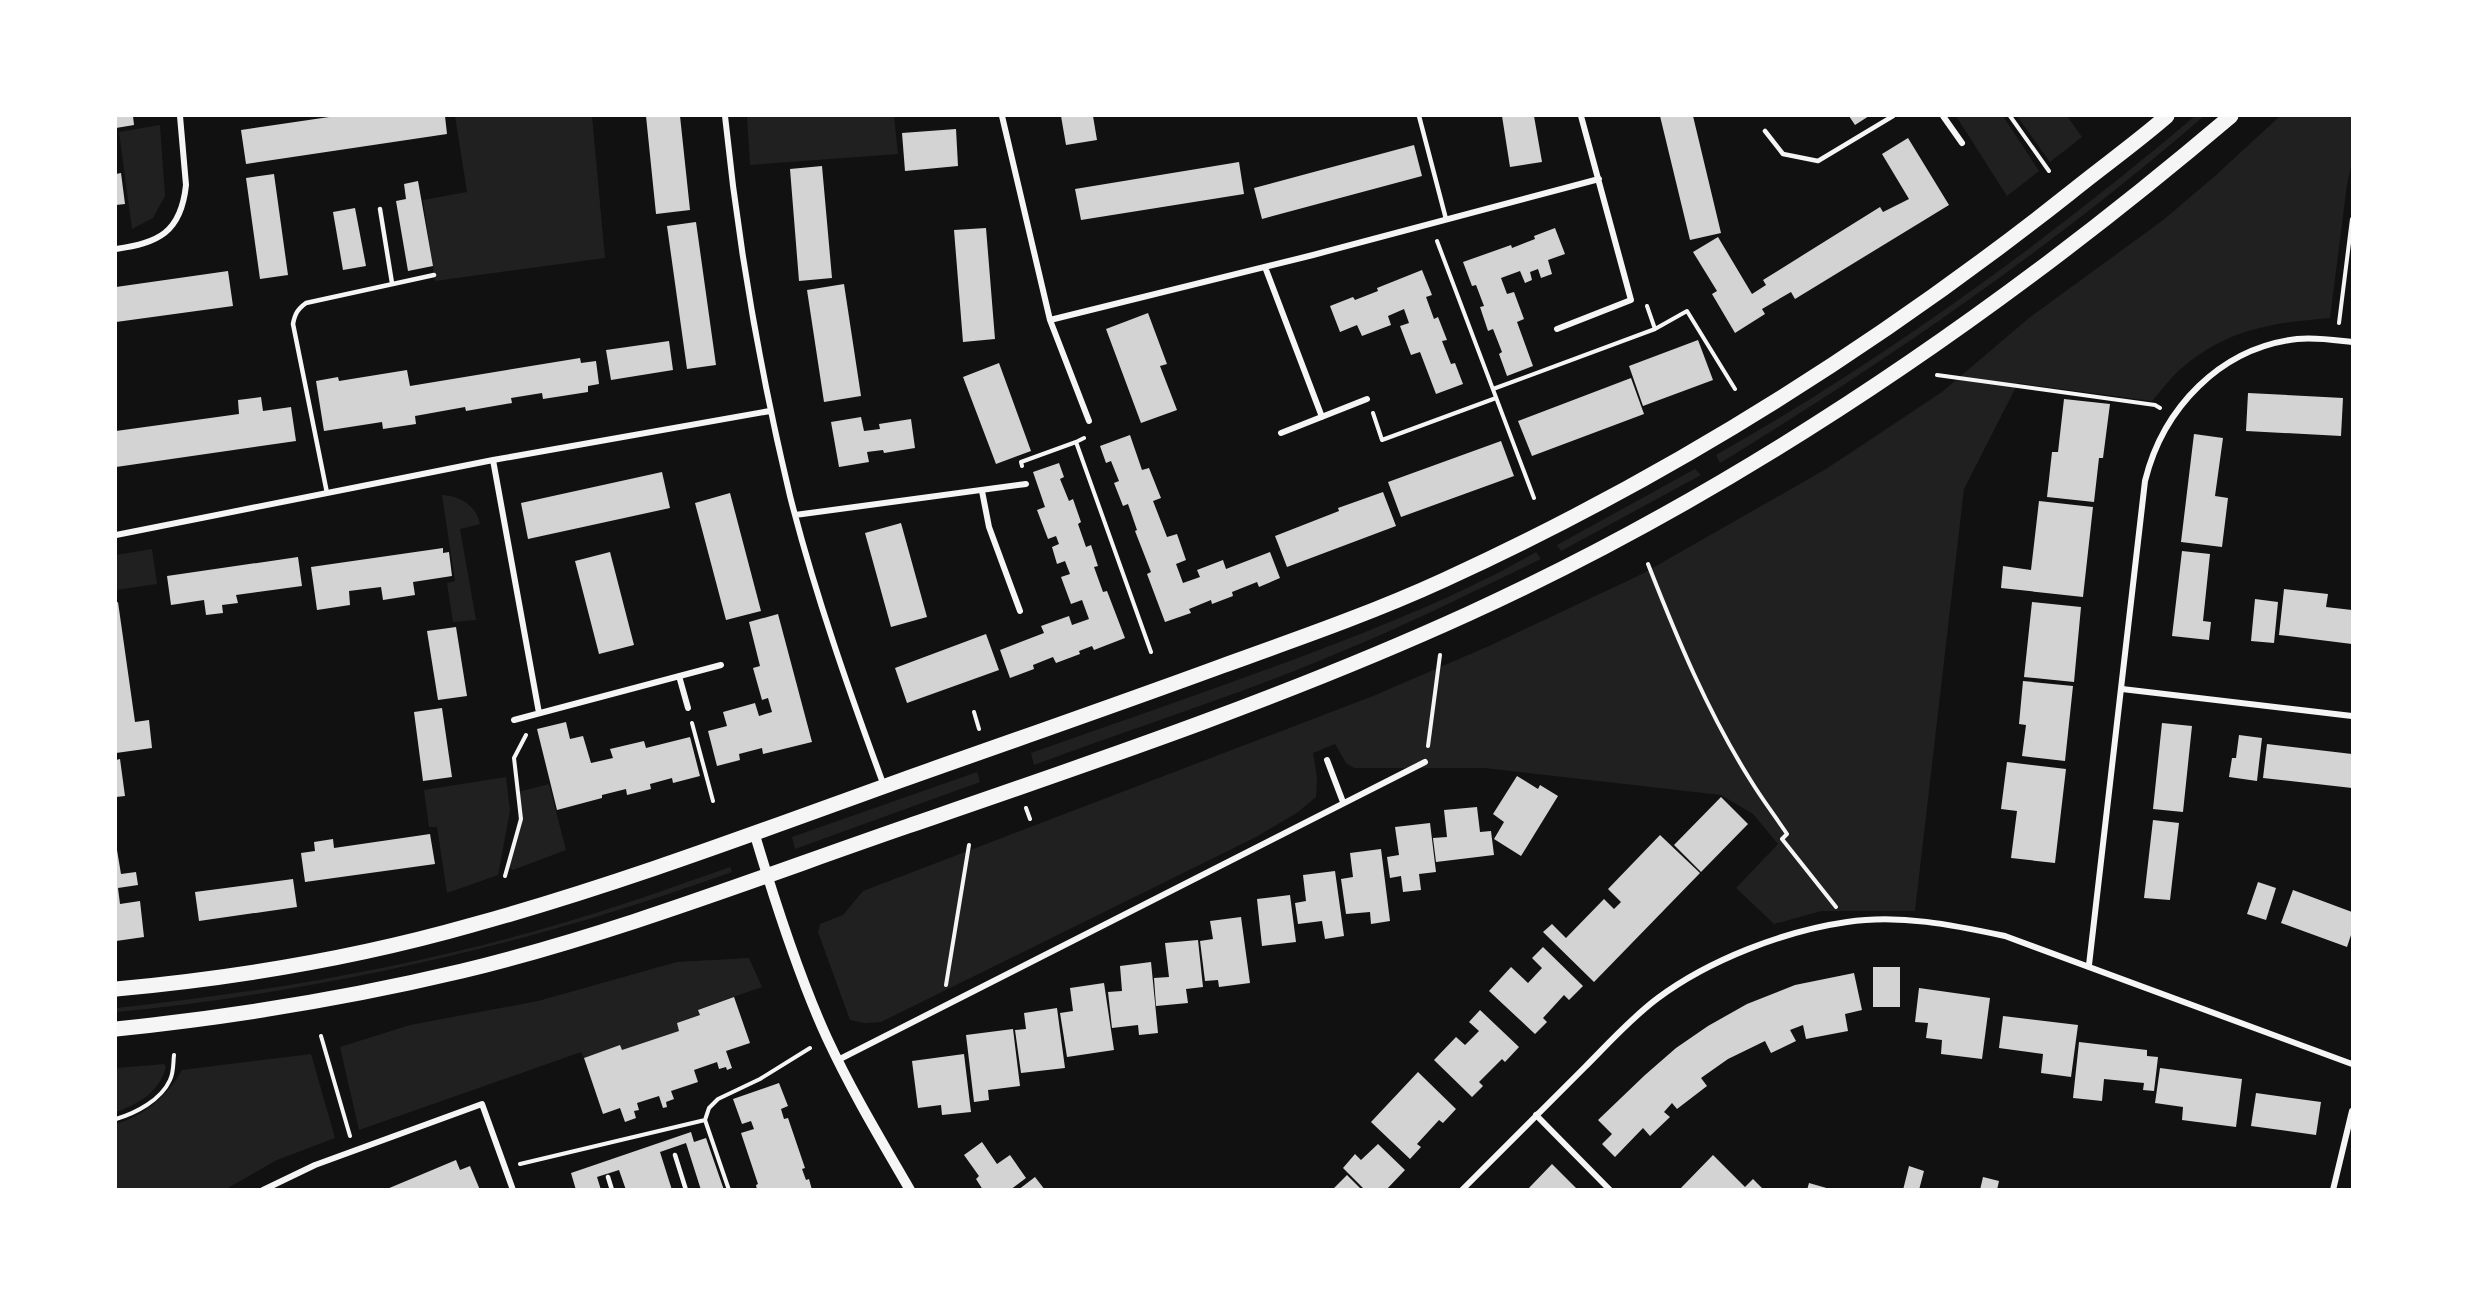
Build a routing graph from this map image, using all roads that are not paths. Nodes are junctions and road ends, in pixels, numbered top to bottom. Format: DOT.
graph roads {
  1 [pos="180,116"];
  2 [pos="725,116"];
  3 [pos="1002,116"];
  4 [pos="1419,116"];
  5 [pos="1581,116"];
  6 [pos="1893,116"];
  7 [pos="1943,116"];
  8 [pos="2167,116"];
  9 [pos="2231,116"];
  10 [pos="1765,131"];
  11 [pos="1962,143"];
  12 [pos="1599,179"];
  13 [pos="380,209"];
  14 [pos="1446,219"];
  15 [pos="116,249"];
  16 [pos="1265,267"];
  17 [pos="434,275"];
  18 [pos="392,283"];
  19 [pos="1050,320"];
  20 [pos="1557,329"];
  21 [pos="2352,342"];
  22 [pos="1367,399"];
  23 [pos="770,411"];
  24 [pos="1322,417"];
  25 [pos="1089,421"];
  26 [pos="1281,433"];
  27 [pos="493,460"];
  28 [pos="1026,484"];
  29 [pos="982,491"];
  30 [pos="327,493"];
  31 [pos="795,515"];
  32 [pos="116,535"];
  33 [pos="1020,611"];
  34 [pos="721,665"];
  35 [pos="679,676"];
  36 [pos="2122,689"];
  37 [pos="688,708"];
  38 [pos="539,713"];
  39 [pos="2352,716"];
  40 [pos="514,720"];
  41 [pos="1327,760"];
  42 [pos="1425,762"];
  43 [pos="884,786"];
  44 [pos="1343,802"];
  45 [pos="754,832"];
  46 [pos="767,877"];
  47 [pos="2090,965"];
  48 [pos="116,989"];
  49 [pos="116,1029"];
  50 [pos="838,1060"];
  51 [pos="2352,1064"];
  52 [pos="2352,1111"];
  53 [pos="1536,1116"];
  54 [pos="675,1155"];
  55 [pos="608,1177"];
  56 [pos="263,1190"];
  57 [pos="513,1190"];
  58 [pos="612,1190"];
  59 [pos="686,1190"];
  60 [pos="910,1190"];
  61 [pos="1462,1190"];
  62 [pos="1610,1190"];
  63 [pos="2333,1190"];
  1 -- 15 [label="street"];
  2 -- 23 [label="street"];
  3 -- 19 [label="street"];
  4 -- 14 [label="lane"];
  5 -- 12 [label="street"];
  6 -- 10 [label="lane"];
  7 -- 11 [label="street"];
  8 -- 43 [label="main road"];
  9 -- 46 [label="main road"];
  12 -- 14 [label="street"];
  12 -- 20 [label="street"];
  13 -- 18 [label="lane"];
  14 -- 16 [label="street"];
  16 -- 19 [label="street"];
  16 -- 24 [label="street"];
  17 -- 18 [label="lane"];
  18 -- 30 [label="lane"];
  19 -- 25 [label="street"];
  21 -- 36 [label="street"];
  22 -- 24 [label="street"];
  23 -- 27 [label="street"];
  23 -- 31 [label="street"];
  24 -- 26 [label="street"];
  27 -- 30 [label="street"];
  27 -- 38 [label="street"];
  28 -- 29 [label="street"];
  29 -- 31 [label="street"];
  29 -- 33 [label="street"];
  30 -- 32 [label="street"];
  31 -- 43 [label="street"];
  34 -- 35 [label="street"];
  35 -- 37 [label="street"];
  35 -- 38 [label="street"];
  36 -- 39 [label="street"];
  36 -- 47 [label="street"];
  38 -- 40 [label="street"];
  41 -- 44 [label="street"];
  42 -- 44 [label="street"];
  43 -- 45 [label="main road"];
  44 -- 50 [label="street"];
  45 -- 46 [label="street"];
  45 -- 48 [label="main road"];
  46 -- 49 [label="main road"];
  46 -- 50 [label="street"];
  47 -- 51 [label="street"];
  47 -- 53 [label="street"];
  50 -- 60 [label="street"];
  52 -- 63 [label="street"];
  53 -- 61 [label="street"];
  53 -- 62 [label="street"];
  54 -- 59 [label="lane"];
  55 -- 58 [label="lane"];
  56 -- 57 [label="street"];
}
